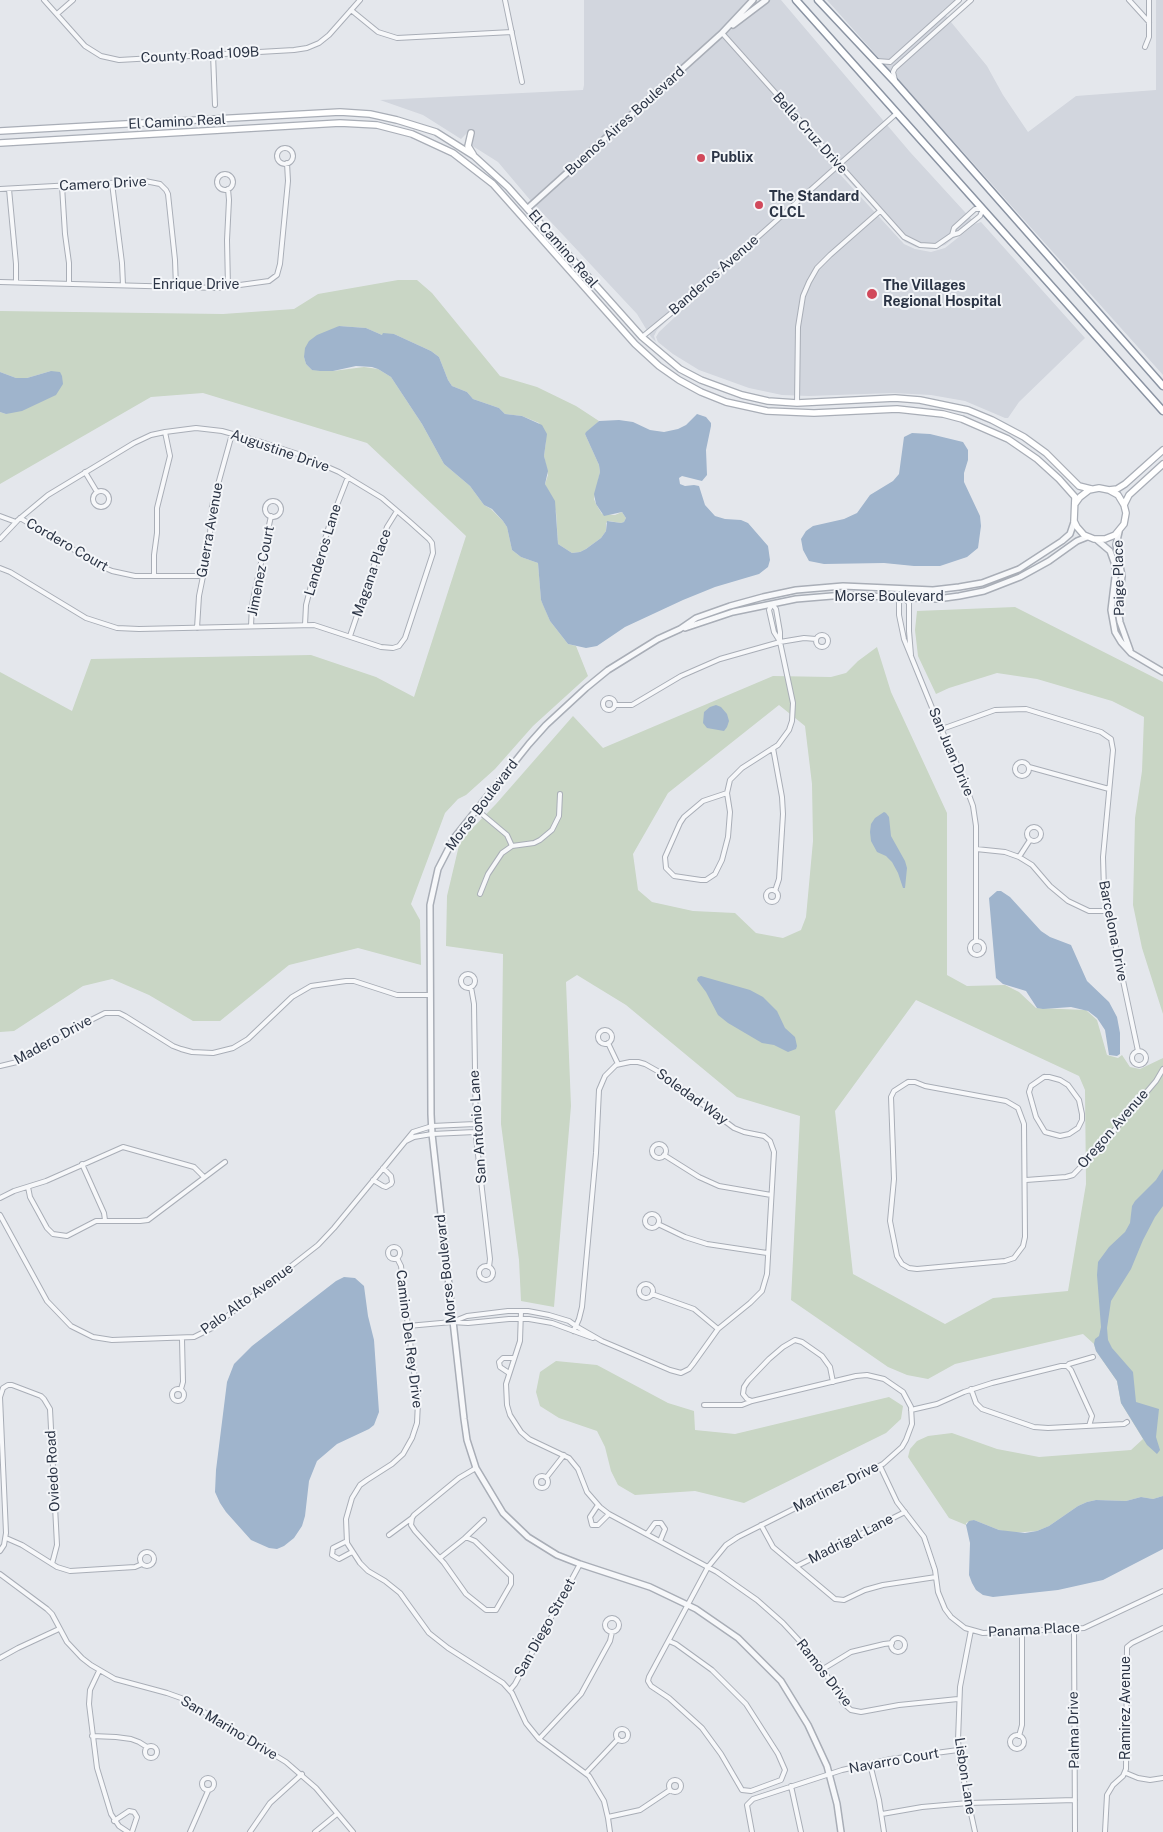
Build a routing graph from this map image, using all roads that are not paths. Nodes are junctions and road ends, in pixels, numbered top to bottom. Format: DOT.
graph roads {
  1 [pos="44,0"];
  2 [pos="73,0"];
  3 [pos="360,0"];
  4 [pos="505,0"];
  5 [pos="753,0"];
  6 [pos="766,0"];
  7 [pos="796,0"];
  8 [pos="818,0"];
  9 [pos="959,0"];
  10 [pos="971,0"];
  11 [pos="1129,0"];
  12 [pos="1148,0"];
  13 [pos="351,10"];
  14 [pos="56,14"];
  15 [pos="1149,22"];
  16 [pos="512,32"];
  17 [pos="722,32"];
  18 [pos="1145,47"];
  19 [pos="213,54"];
  20 [pos="876,61"];
  21 [pos="522,82"];
  22 [pos="895,82"];
  23 [pos="215,105"];
  24 [pos="340,112"];
  25 [pos="897,113"];
  26 [pos="340,123"];
  27 [pos="0,131"];
  28 [pos="455,143"];
  29 [pos="0,144"];
  30 [pos="474,156"];
  31 [pos="287,164"];
  32 [pos="838,164"];
  33 [pos="112,183"];
  34 [pos="62,186"];
  35 [pos="0,189"];
  36 [pos="9,189"];
  37 [pos="228,189"];
  38 [pos="528,208"];
  39 [pos="983,209"];
  40 [pos="880,211"];
  41 [pos="520,216"];
  42 [pos="952,235"];
  43 [pos="0,282"];
  44 [pos="16,282"];
  45 [pos="69,283"];
  46 [pos="123,285"];
  47 [pos="176,286"];
  48 [pos="228,287"];
  49 [pos="642,337"];
  50 [pos="635,344"];
  51 [pos="1163,386"];
  52 [pos="797,404"];
  53 [pos="947,405"];
  54 [pos="1163,412"];
  55 [pos="797,414"];
  56 [pos="945,415"];
  57 [pos="1013,430"];
  58 [pos="165,432"];
  59 [pos="232,434"];
  60 [pos="1008,439"];
  61 [pos="1163,450"];
  62 [pos="1163,464"];
  63 [pos="85,472"];
  64 [pos="348,477"];
  65 [pos="1091,489"];
  66 [pos="1110,490"];
  67 [pos="97,492"];
  68 [pos="1076,504"];
  69 [pos="1124,505"];
  70 [pos="397,511"];
  71 [pos="0,516"];
  72 [pos="271,516"];
  73 [pos="18,520"];
  74 [pos="1074,521"];
  75 [pos="1119,532"];
  76 [pos="1087,537"];
  77 [pos="0,538"];
  78 [pos="1097,540"];
  79 [pos="1044,553"];
  80 [pos="1049,561"];
  81 [pos="0,568"];
  82 [pos="154,576"];
  83 [pos="203,576"];
  84 [pos="904,589"];
  85 [pos="770,595"];
  86 [pos="904,598"];
  87 [pos="772,604"];
  88 [pos="305,625"];
  89 [pos="251,626"];
  90 [pos="197,628"];
  91 [pos="680,629"];
  92 [pos="350,636"];
  93 [pos="816,639"];
  94 [pos="780,642"];
  95 [pos="1131,653"];
  96 [pos="911,655"];
  97 [pos="1163,672"];
  98 [pos="615,705"];
  99 [pos="942,730"];
  100 [pos="773,748"];
  101 [pos="1029,767"];
  102 [pos="1109,789"];
  103 [pos="727,793"];
  104 [pos="560,794"];
  105 [pos="476,809"];
  106 [pos="1030,840"];
  107 [pos="512,846"];
  108 [pos="976,850"];
  109 [pos="1019,857"];
  110 [pos="775,891"];
  111 [pos="480,894"];
  112 [pos="1107,911"];
  113 [pos="976,942"];
  114 [pos="471,987"];
  115 [pos="430,995"];
  116 [pos="608,1043"];
  117 [pos="1138,1051"];
  118 [pos="618,1064"];
  119 [pos="0,1066"];
  120 [pos="1163,1069"];
  121 [pos="1034,1112"];
  122 [pos="1022,1116"];
  123 [pos="475,1124"];
  124 [pos="432,1126"];
  125 [pos="476,1132"];
  126 [pos="432,1134"];
  127 [pos="406,1141"];
  128 [pos="664,1155"];
  129 [pos="225,1162"];
  130 [pos="82,1164"];
  131 [pos="383,1168"];
  132 [pos="204,1177"];
  133 [pos="373,1180"];
  134 [pos="1026,1180"];
  135 [pos="28,1188"];
  136 [pos="771,1194"];
  137 [pos="0,1198"];
  138 [pos="0,1214"];
  139 [pos="105,1220"];
  140 [pos="658,1224"];
  141 [pos="767,1253"];
  142 [pos="398,1258"];
  143 [pos="489,1267"];
  144 [pos="652,1294"];
  145 [pos="521,1311"];
  146 [pos="521,1319"];
  147 [pos="452,1322"];
  148 [pos="408,1326"];
  149 [pos="576,1326"];
  150 [pos="718,1329"];
  151 [pos="573,1331"];
  152 [pos="182,1338"];
  153 [pos="602,1341"];
  154 [pos="1092,1357"];
  155 [pos="514,1358"];
  156 [pos="1067,1366"];
  157 [pos="509,1373"];
  158 [pos="833,1382"];
  159 [pos="181,1389"];
  160 [pos="972,1389"];
  161 [pos="752,1401"];
  162 [pos="704,1405"];
  163 [pos="911,1410"];
  164 [pos="1127,1422"];
  165 [pos="1089,1426"];
  166 [pos="564,1455"];
  167 [pos="880,1466"];
  168 [pos="476,1468"];
  169 [pos="546,1478"];
  170 [pos="598,1505"];
  171 [pos="905,1512"];
  172 [pos="609,1514"];
  173 [pos="411,1520"];
  174 [pos="484,1520"];
  175 [pos="761,1525"];
  176 [pos="647,1534"];
  177 [pos="389,1535"];
  178 [pos="6,1538"];
  179 [pos="465,1538"];
  180 [pos="347,1541"];
  181 [pos="660,1541"];
  182 [pos="0,1551"];
  183 [pos="352,1552"];
  184 [pos="440,1558"];
  185 [pos="52,1564"];
  186 [pos="142,1564"];
  187 [pos="580,1564"];
  188 [pos="797,1566"];
  189 [pos="708,1567"];
  190 [pos="0,1574"];
  191 [pos="936,1577"];
  192 [pos="1163,1591"];
  193 [pos="688,1605"];
  194 [pos="1163,1628"];
  195 [pos="59,1629"];
  196 [pos="1074,1629"];
  197 [pos="971,1630"];
  198 [pos="1022,1631"];
  199 [pos="612,1632"];
  200 [pos="668,1640"];
  201 [pos="892,1643"];
  202 [pos="0,1658"];
  203 [pos="823,1669"];
  204 [pos="99,1670"];
  205 [pos="510,1690"];
  206 [pos="958,1699"];
  207 [pos="92,1736"];
  208 [pos="1019,1736"];
  209 [pos="539,1739"];
  210 [pos="618,1739"];
  211 [pos="147,1747"];
  212 [pos="958,1750"];
  213 [pos="870,1764"];
  214 [pos="586,1773"];
  215 [pos="830,1773"];
  216 [pos="1126,1773"];
  217 [pos="302,1774"];
  218 [pos="1163,1778"];
  219 [pos="791,1786"];
  220 [pos="670,1790"];
  221 [pos="208,1791"];
  222 [pos="1075,1800"];
  223 [pos="968,1803"];
  224 [pos="337,1814"];
  225 [pos="882,1814"];
  226 [pos="608,1817"];
  227 [pos="114,1821"];
  228 [pos="130,1832"];
  229 [pos="190,1832"];
  230 [pos="250,1832"];
  231 [pos="315,1832"];
  232 [pos="353,1832"];
  233 [pos="610,1832"];
  234 [pos="752,1832"];
  235 [pos="801,1832"];
  236 [pos="841,1832"];
  237 [pos="884,1832"];
  238 [pos="975,1832"];
  239 [pos="1075,1832"];
  240 [pos="1105,1832"];
  1 -- 14 [label="street, County Road 109B"];
  2 -- 14 [label="street"];
  3 -- 13 [label="street, County Road 109B"];
  4 -- 16 [label="street"];
  5 -- 17 [label="street, Buenos Aires Boulevard"];
  6 -- 17 [label="street, Buenos Aires Boulevard"];
  7 -- 25 [label="highway"];
  8 -- 20 [label="highway"];
  9 -- 20 [label="street"];
  10 -- 22 [label="street"];
  11 -- 15 [label="street"];
  12 -- 15 [label="street"];
  13 -- 16 [label="street"];
  13 -- 19 [label="street, County Road 109B"];
  14 -- 19 [label="street, County Road 109B"];
  15 -- 18 [label="street"];
  16 -- 21 [label="street"];
  17 -- 32 [label="street, Bella Cruz Drive"];
  17 -- 38 [label="street, Buenos Aires Boulevard"];
  19 -- 23 [label="street"];
  20 -- 22 [label="highway"];
  22 -- 51 [label="highway"];
  24 -- 26 [label="main road"];
  24 -- 27 [label="main road, El Camino Real"];
  24 -- 28 [label="main road, El Camino Real"];
  25 -- 32 [label="street, Banderos Avenue"];
  25 -- 39 [label="highway"];
  26 -- 29 [label="main road, El Camino Real"];
  26 -- 41 [label="main road, El Camino Real"];
  28 -- 30 [label="main road, El Camino Real"];
  28 -- 30 [label="main road"];
  30 -- 38 [label="main road, El Camino Real"];
  31 -- 31 [label="street, Enrique Drive"];
  31 -- 48 [label="street, Enrique Drive"];
  32 -- 40 [label="street, Bella Cruz Drive"];
  32 -- 49 [label="street, Banderos Avenue"];
  33 -- 34 [label="street, Camero Drive"];
  33 -- 46 [label="street"];
  33 -- 47 [label="street, Camero Drive"];
  34 -- 36 [label="street, Camero Drive"];
  34 -- 45 [label="street"];
  35 -- 36 [label="street, Camero Drive"];
  36 -- 44 [label="street"];
  37 -- 37 [label="street"];
  37 -- 48 [label="street"];
  38 -- 41 [label="main road"];
  38 -- 49 [label="main road, El Camino Real"];
  39 -- 42 [label="street, Bella Cruz Drive"];
  39 -- 42 [label="street, Bella Cruz Drive"];
  39 -- 54 [label="highway"];
  40 -- 42 [label="street, Bella Cruz Drive"];
  40 -- 52 [label="street"];
  41 -- 50 [label="main road, El Camino Real"];
  43 -- 44 [label="street, Enrique Drive"];
  44 -- 45 [label="street, Enrique Drive"];
  45 -- 46 [label="street, Enrique Drive"];
  46 -- 47 [label="street, Enrique Drive"];
  47 -- 48 [label="street, Enrique Drive"];
  49 -- 50 [label="main road"];
  49 -- 52 [label="main road, El Camino Real"];
  50 -- 55 [label="main road, El Camino Real"];
  52 -- 53 [label="main road, El Camino Real"];
  52 -- 55 [label="main road"];
  53 -- 56 [label="main road"];
  53 -- 57 [label="main road, El Camino Real"];
  55 -- 56 [label="main road, El Camino Real"];
  56 -- 60 [label="main road, El Camino Real"];
  57 -- 60 [label="main road"];
  57 -- 65 [label="main road, El Camino Real"];
  58 -- 59 [label="street, Augustine Drive"];
  58 -- 63 [label="street, Augustine Drive"];
  58 -- 82 [label="street"];
  59 -- 64 [label="street, Augustine Drive"];
  59 -- 83 [label="street, Guerra Avenue"];
  60 -- 68 [label="main road, El Camino Real"];
  61 -- 66 [label="main road"];
  62 -- 69 [label="main road"];
  63 -- 67 [label="street"];
  63 -- 73 [label="street, Augustine Drive"];
  64 -- 70 [label="street, Augustine Drive"];
  64 -- 88 [label="street, Landeros Lane"];
  65 -- 66 [label="main road"];
  65 -- 68 [label="main road"];
  66 -- 69 [label="main road"];
  67 -- 67 [label="street"];
  68 -- 74 [label="main road"];
  69 -- 75 [label="main road"];
  70 -- 92 [label="street, Magana Place"];
  70 -- 92 [label="street, Augustine Drive"];
  71 -- 73 [label="street, Cordero Court"];
  72 -- 72 [label="street, Jimenez Court"];
  72 -- 89 [label="street, Jimenez Court"];
  73 -- 77 [label="street, Augustine Drive"];
  73 -- 82 [label="street, Cordero Court"];
  74 -- 76 [label="main road"];
  74 -- 79 [label="street, Morse Boulevard"];
  75 -- 78 [label="main road"];
  75 -- 95 [label="street, Paige Place"];
  76 -- 78 [label="main road"];
  76 -- 80 [label="street, Morse Boulevard"];
  78 -- 95 [label="street, Paige Place"];
  79 -- 80 [label="street"];
  79 -- 84 [label="street, Morse Boulevard"];
  80 -- 86 [label="street, Morse Boulevard"];
  81 -- 90 [label="street, Augustine Drive"];
  82 -- 83 [label="street, Cordero Court"];
  83 -- 90 [label="street, Guerra Avenue"];
  84 -- 85 [label="street, Morse Boulevard"];
  84 -- 86 [label="street"];
  85 -- 87 [label="street"];
  85 -- 91 [label="street, Morse Boulevard"];
  86 -- 87 [label="street, Morse Boulevard"];
  86 -- 96 [label="street, San Juan Drive"];
  86 -- 96 [label="street, San Juan Drive"];
  87 -- 91 [label="street, Morse Boulevard"];
  87 -- 94 [label="street"];
  88 -- 89 [label="street, Augustine Drive"];
  88 -- 92 [label="street, Augustine Drive"];
  89 -- 90 [label="street, Augustine Drive"];
  91 -- 105 [label="street, Morse Boulevard"];
  93 -- 94 [label="street"];
  94 -- 98 [label="street"];
  94 -- 100 [label="street"];
  95 -- 97 [label="street, Paige Place"];
  96 -- 99 [label="street, San Juan Drive"];
  99 -- 102 [label="street, Barcelona Drive"];
  99 -- 108 [label="street, San Juan Drive"];
  100 -- 103 [label="street"];
  100 -- 110 [label="street"];
  101 -- 102 [label="street"];
  102 -- 112 [label="street, Barcelona Drive"];
  103 -- 103 [label="street"];
  104 -- 107 [label="street"];
  105 -- 107 [label="street"];
  105 -- 115 [label="street, Morse Boulevard"];
  106 -- 109 [label="street"];
  107 -- 111 [label="street"];
  108 -- 109 [label="street"];
  108 -- 113 [label="street, San Juan Drive"];
  109 -- 112 [label="street"];
  112 -- 117 [label="street, Barcelona Drive"];
  114 -- 123 [label="street, San Antonio Lane"];
  115 -- 119 [label="street, Madero Drive"];
  115 -- 124 [label="street, Morse Boulevard"];
  116 -- 118 [label="street"];
  118 -- 136 [label="street, Soledad Way"];
  118 -- 149 [label="street"];
  120 -- 134 [label="street, Oregon Avenue"];
  121 -- 121 [label="street"];
  121 -- 122 [label="street"];
  122 -- 134 [label="street"];
  122 -- 134 [label="street"];
  123 -- 124 [label="street, Palo Alto Avenue"];
  123 -- 125 [label="street, San Antonio Lane"];
  124 -- 126 [label="street, Morse Boulevard"];
  124 -- 127 [label="street, Palo Alto Avenue"];
  125 -- 126 [label="street"];
  125 -- 143 [label="street, San Antonio Lane"];
  126 -- 127 [label="street"];
  126 -- 147 [label="street, Morse Boulevard"];
  127 -- 131 [label="street, Palo Alto Avenue"];
  128 -- 136 [label="street"];
  129 -- 132 [label="street"];
  130 -- 132 [label="street"];
  130 -- 135 [label="street"];
  130 -- 139 [label="street"];
  131 -- 133 [label="street, Palo Alto Avenue"];
  131 -- 133 [label="street"];
  132 -- 139 [label="street"];
  133 -- 152 [label="street, Palo Alto Avenue"];
  135 -- 137 [label="street"];
  135 -- 139 [label="street"];
  136 -- 141 [label="street, Soledad Way"];
  138 -- 152 [label="street, Palo Alto Avenue"];
  140 -- 141 [label="street"];
  141 -- 150 [label="street, Soledad Way"];
  142 -- 148 [label="street, Camino Del Rey Drive"];
  144 -- 150 [label="street"];
  145 -- 146 [label="street"];
  145 -- 147 [label="street, Soledad Way"];
  145 -- 149 [label="street, Soledad Way"];
  146 -- 147 [label="street, Soledad Way"];
  146 -- 151 [label="street, Soledad Way"];
  146 -- 155 [label="street"];
  147 -- 148 [label="street"];
  147 -- 168 [label="street, Morse Boulevard"];
  148 -- 180 [label="street, Camino Del Rey Drive"];
  149 -- 151 [label="street"];
  149 -- 153 [label="street, Soledad Way"];
  150 -- 153 [label="street, Soledad Way"];
  151 -- 153 [label="street, Soledad Way"];
  152 -- 159 [label="street"];
  154 -- 156 [label="street"];
  155 -- 157 [label="street"];
  155 -- 157 [label="street"];
  156 -- 160 [label="street"];
  156 -- 165 [label="street"];
  157 -- 166 [label="street"];
  158 -- 161 [label="street"];
  158 -- 161 [label="street"];
  158 -- 163 [label="street"];
  160 -- 163 [label="street"];
  160 -- 165 [label="street"];
  161 -- 162 [label="street"];
  163 -- 167 [label="street, Martinez Drive"];
  164 -- 165 [label="street"];
  166 -- 169 [label="street"];
  166 -- 170 [label="street, Ramos Drive"];
  167 -- 171 [label="street, Panama Place"];
  167 -- 175 [label="street, Martinez Drive"];
  168 -- 173 [label="street"];
  168 -- 187 [label="street, Morse Boulevard"];
  170 -- 172 [label="street, Ramos Drive"];
  170 -- 172 [label="street"];
  171 -- 188 [label="street, Madrigal Lane"];
  171 -- 191 [label="street, Panama Place"];
  172 -- 176 [label="street, Ramos Drive"];
  173 -- 177 [label="street"];
  173 -- 184 [label="street"];
  174 -- 179 [label="street"];
  175 -- 188 [label="street"];
  175 -- 189 [label="street, Martinez Drive"];
  176 -- 181 [label="street, Ramos Drive"];
  176 -- 181 [label="street"];
  178 -- 182 [label="street"];
  178 -- 185 [label="street"];
  178 -- 185 [label="street, Oviedo Road"];
  179 -- 184 [label="street"];
  179 -- 184 [label="street"];
  180 -- 183 [label="street, Camino Del Rey Drive"];
  180 -- 183 [label="street"];
  181 -- 189 [label="street, Ramos Drive"];
  183 -- 205 [label="street, Camino Del Rey Drive"];
  185 -- 186 [label="street"];
  187 -- 193 [label="street, Morse Boulevard"];
  187 -- 205 [label="street, San Diego Street"];
  188 -- 191 [label="street"];
  189 -- 193 [label="street, Martinez Drive"];
  189 -- 203 [label="street, Ramos Drive"];
  190 -- 195 [label="street, San Marino Drive"];
  191 -- 197 [label="street, Panama Place"];
  192 -- 196 [label="street, Panama Place"];
  193 -- 200 [label="street, Martinez Drive"];
  193 -- 215 [label="street, Morse Boulevard"];
  194 -- 216 [label="street, Ramirez Avenue"];
  195 -- 202 [label="street"];
  195 -- 204 [label="street, San Marino Drive"];
  196 -- 198 [label="street, Panama Place"];
  196 -- 222 [label="street, Palma Drive"];
  197 -- 198 [label="street, Panama Place"];
  197 -- 206 [label="street, Lisbon Lane"];
  198 -- 208 [label="street"];
  199 -- 209 [label="street"];
  200 -- 200 [label="street, Martinez Drive"];
  201 -- 203 [label="street"];
  203 -- 206 [label="street, Ramos Drive"];
  204 -- 207 [label="street"];
  204 -- 217 [label="street, San Marino Drive"];
  205 -- 209 [label="street, Camino Del Rey Drive"];
  206 -- 212 [label="street, Lisbon Lane"];
  207 -- 211 [label="street"];
  207 -- 227 [label="street"];
  209 -- 214 [label="street, Camino Del Rey Drive"];
  210 -- 214 [label="street"];
  212 -- 213 [label="street, Navarro Court"];
  212 -- 223 [label="street, Lisbon Lane"];
  213 -- 215 [label="street, Navarro Court"];
  213 -- 225 [label="street"];
  214 -- 226 [label="street, Camino Del Rey Drive"];
  215 -- 219 [label="street, Navarro Court"];
  215 -- 236 [label="street, Morse Boulevard"];
  216 -- 218 [label="street"];
  216 -- 240 [label="street, Ramirez Avenue"];
  217 -- 224 [label="street, San Marino Drive"];
  217 -- 230 [label="street"];
  219 -- 234 [label="street, Navarro Court"];
  219 -- 235 [label="street"];
  220 -- 226 [label="street"];
  221 -- 229 [label="street"];
  222 -- 223 [label="street"];
  222 -- 239 [label="street, Palma Drive"];
  223 -- 225 [label="street"];
  223 -- 238 [label="street, Lisbon Lane"];
  224 -- 231 [label="street"];
  224 -- 232 [label="street, San Marino Drive"];
  225 -- 237 [label="street"];
  226 -- 233 [label="street, Camino Del Rey Drive"];
  227 -- 228 [label="street"];
  227 -- 228 [label="street"];
}
